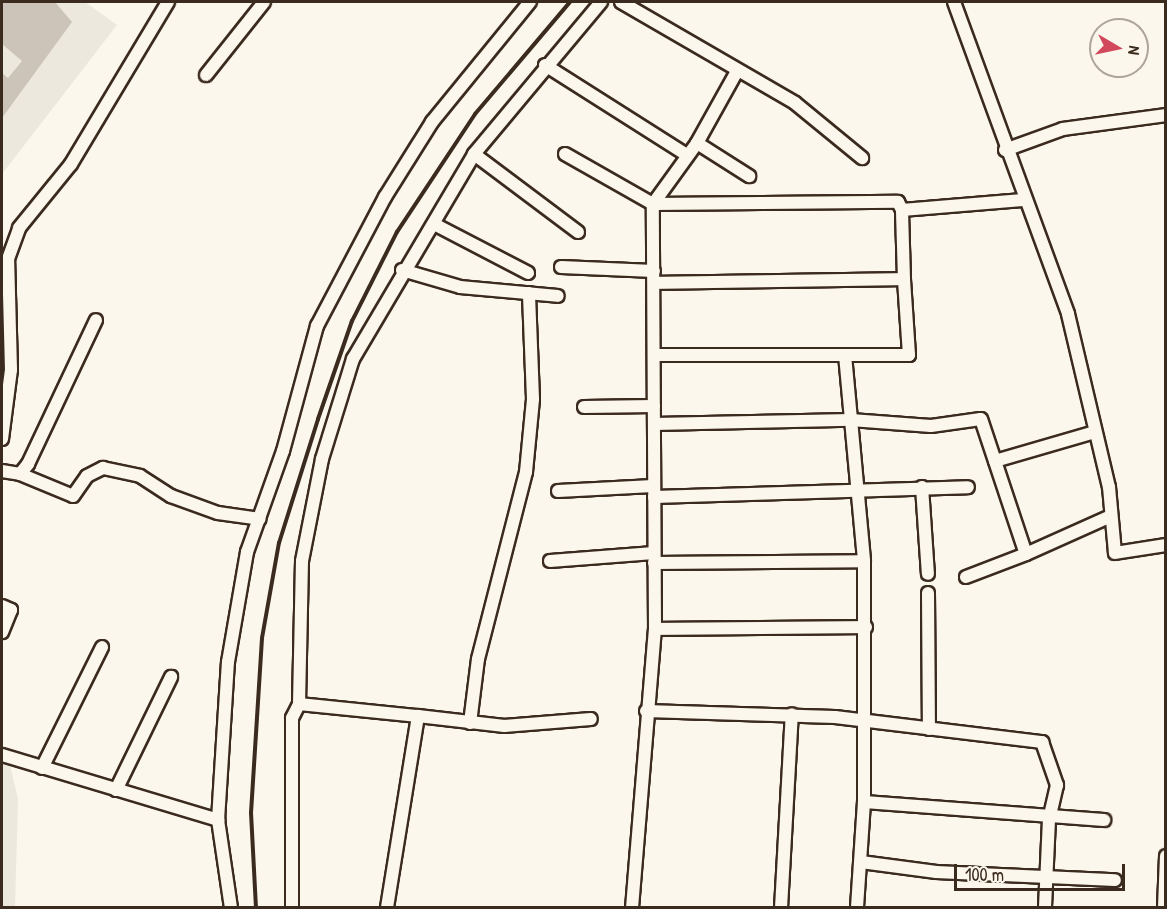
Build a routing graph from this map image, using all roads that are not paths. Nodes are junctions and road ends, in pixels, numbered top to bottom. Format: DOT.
graph roads {
  1 [pos="168,2"];
  2 [pos="264,2"];
  3 [pos="530,2"];
  4 [pos="601,2"];
  5 [pos="621,2"];
  6 [pos="954,2"];
  7 [pos="545,65"];
  8 [pos="737,71"];
  9 [pos="206,75"];
  10 [pos="1166,115"];
  11 [pos="697,143"];
  12 [pos="1005,150"];
  13 [pos="474,154"];
  14 [pos="565,154"];
  15 [pos="687,154"];
  16 [pos="862,158"];
  17 [pos="749,176"];
  18 [pos="1023,200"];
  19 [pos="654,204"];
  20 [pos="902,210"];
  21 [pos="434,224"];
  22 [pos="578,232"];
  23 [pos="561,267"];
  24 [pos="402,270"];
  25 [pos="528,273"];
  26 [pos="654,277"];
  27 [pos="904,279"];
  28 [pos="529,293"];
  29 [pos="558,296"];
  30 [pos="96,320"];
  31 [pos="655,355"];
  32 [pos="844,355"];
  33 [pos="6,367"];
  34 [pos="654,406"];
  35 [pos="584,407"];
  36 [pos="851,420"];
  37 [pos="654,424"];
  38 [pos="1095,432"];
  39 [pos="2,439"];
  40 [pos="995,461"];
  41 [pos="2,471"];
  42 [pos="20,474"];
  43 [pos="922,487"];
  44 [pos="968,487"];
  45 [pos="558,491"];
  46 [pos="653,491"];
  47 [pos="855,493"];
  48 [pos="1111,516"];
  49 [pos="260,519"];
  50 [pos="1166,545"];
  51 [pos="1026,554"];
  52 [pos="654,558"];
  53 [pos="550,561"];
  54 [pos="864,561"];
  55 [pos="928,574"];
  56 [pos="966,577"];
  57 [pos="928,593"];
  58 [pos="2,606"];
  59 [pos="866,627"];
  60 [pos="655,629"];
  61 [pos="2,632"];
  62 [pos="102,647"];
  63 [pos="171,676"];
  64 [pos="299,704"];
  65 [pos="646,711"];
  66 [pos="792,714"];
  67 [pos="418,716"];
  68 [pos="591,719"];
  69 [pos="866,720"];
  70 [pos="470,723"];
  71 [pos="929,729"];
  72 [pos="2,755"];
  73 [pos="42,768"];
  74 [pos="116,790"];
  75 [pos="864,802"];
  76 [pos="1049,819"];
  77 [pos="218,820"];
  78 [pos="1104,820"];
  79 [pos="1166,856"];
  80 [pos="861,862"];
  81 [pos="1046,880"];
  82 [pos="1115,880"];
  83 [pos="231,908"];
  84 [pos="292,908"];
  85 [pos="387,908"];
  86 [pos="632,908"];
  87 [pos="781,908"];
  88 [pos="856,908"];
  89 [pos="1045,908"];
  90 [pos="1164,908"];
  1 -- 33 [label="street"];
  2 -- 9 [label="street"];
  3 -- 49 [label="street"];
  4 -- 7 [label="street"];
  5 -- 8 [label="street"];
  6 -- 12 [label="street"];
  7 -- 13 [label="street"];
  7 -- 15 [label="street"];
  8 -- 11 [label="street"];
  8 -- 16 [label="street"];
  10 -- 12 [label="street"];
  11 -- 15 [label="street"];
  11 -- 17 [label="street"];
  12 -- 18 [label="street"];
  13 -- 21 [label="street"];
  13 -- 22 [label="street"];
  14 -- 19 [label="street"];
  15 -- 19 [label="street"];
  18 -- 20 [label="street"];
  18 -- 38 [label="street"];
  19 -- 20 [label="street"];
  19 -- 26 [label="street"];
  20 -- 27 [label="street"];
  21 -- 24 [label="street"];
  21 -- 25 [label="street"];
  23 -- 26 [label="street"];
  24 -- 28 [label="street"];
  24 -- 64 [label="street"];
  26 -- 27 [label="street"];
  26 -- 31 [label="street"];
  27 -- 32 [label="street"];
  28 -- 29 [label="street"];
  28 -- 70 [label="street"];
  30 -- 42 [label="street"];
  31 -- 32 [label="street"];
  31 -- 34 [label="street"];
  32 -- 36 [label="street"];
  33 -- 39 [label="street"];
  34 -- 35 [label="street"];
  34 -- 37 [label="street"];
  36 -- 37 [label="street"];
  36 -- 40 [label="street"];
  36 -- 47 [label="street"];
  37 -- 46 [label="street"];
  38 -- 40 [label="street"];
  38 -- 48 [label="street"];
  40 -- 51 [label="street"];
  41 -- 42 [label="street"];
  42 -- 49 [label="street"];
  43 -- 44 [label="street"];
  43 -- 47 [label="street"];
  43 -- 55 [label="street"];
  45 -- 46 [label="street"];
  46 -- 47 [label="street"];
  46 -- 52 [label="street"];
  47 -- 54 [label="street"];
  48 -- 50 [label="street"];
  48 -- 51 [label="street"];
  49 -- 77 [label="street"];
  51 -- 56 [label="street"];
  52 -- 53 [label="street"];
  52 -- 54 [label="street"];
  52 -- 60 [label="street"];
  54 -- 59 [label="street"];
  57 -- 71 [label="street"];
  58 -- 61 [label="street"];
  59 -- 60 [label="street"];
  59 -- 69 [label="street"];
  60 -- 65 [label="street"];
  62 -- 73 [label="street"];
  63 -- 74 [label="street"];
  64 -- 67 [label="street"];
  64 -- 84 [label="street"];
  65 -- 66 [label="street"];
  65 -- 86 [label="street"];
  66 -- 69 [label="street"];
  66 -- 87 [label="street"];
  67 -- 70 [label="street"];
  67 -- 85 [label="street"];
  68 -- 70 [label="street"];
  69 -- 71 [label="street"];
  69 -- 75 [label="street"];
  71 -- 76 [label="street"];
  72 -- 73 [label="street"];
  73 -- 74 [label="street"];
  74 -- 77 [label="street"];
  75 -- 76 [label="street"];
  75 -- 80 [label="street"];
  76 -- 78 [label="street"];
  76 -- 81 [label="street"];
  77 -- 83 [label="street"];
  79 -- 90 [label="street"];
  80 -- 81 [label="street"];
  80 -- 88 [label="street"];
  81 -- 82 [label="street"];
  81 -- 89 [label="street"];
}
